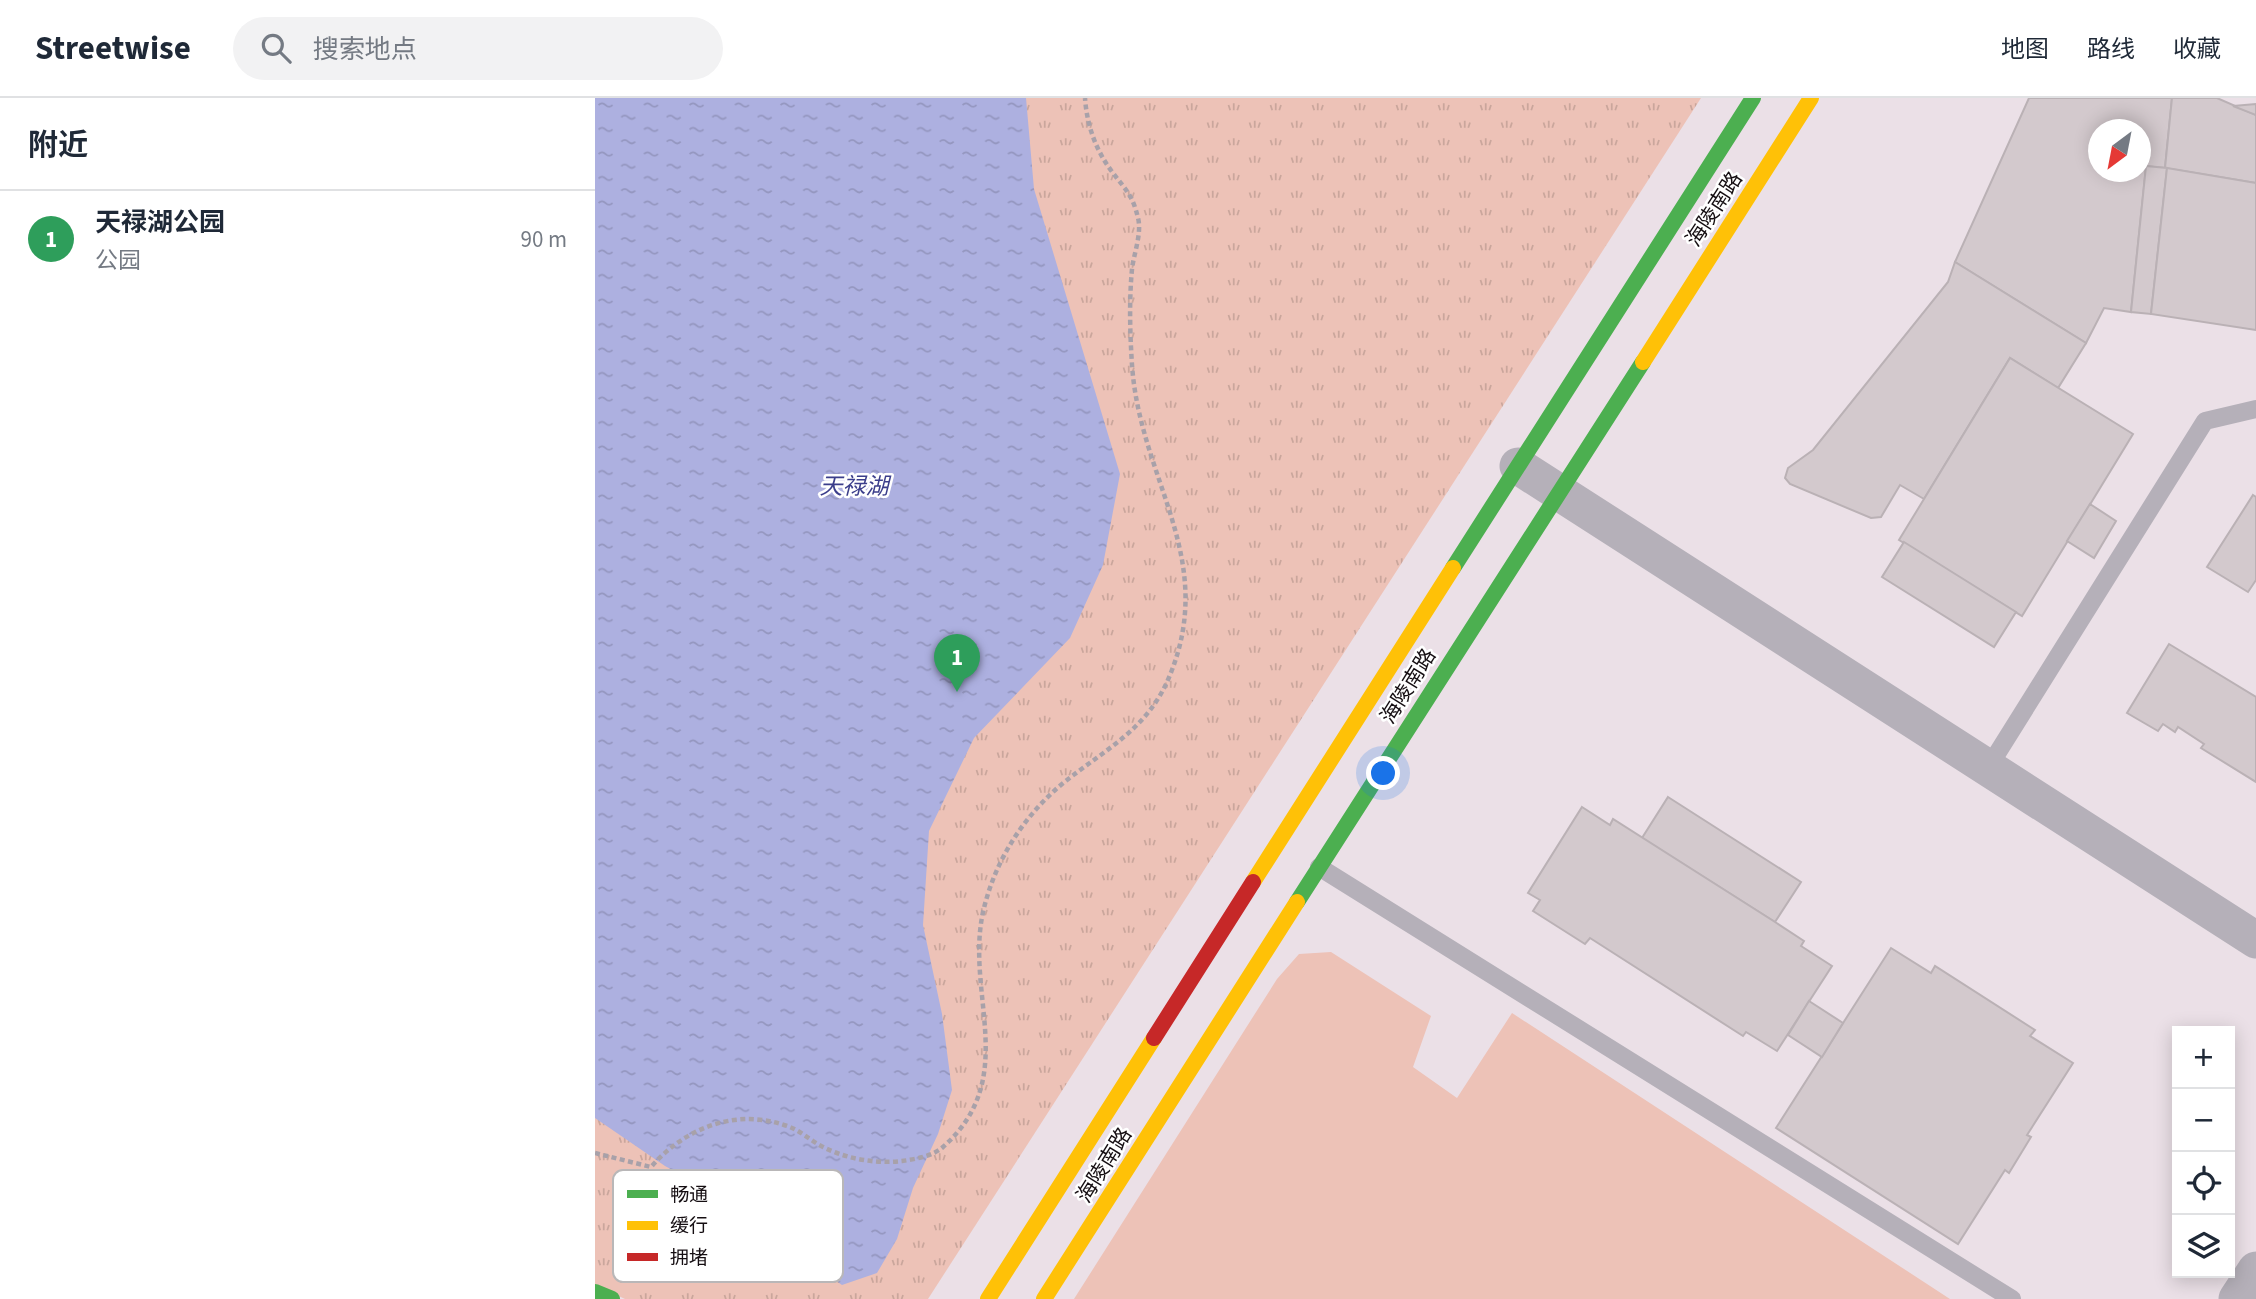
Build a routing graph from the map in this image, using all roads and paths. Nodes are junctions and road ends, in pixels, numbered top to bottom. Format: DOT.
graph roads {
  1 [pos="1085,98"];
  2 [pos="1753,98"];
  3 [pos="1811,98"];
  4 [pos="2256,410"];
  5 [pos="1518,466"];
  6 [pos="1556,493"];
  7 [pos="1988,768"];
  8 [pos="1319,867"];
  9 [pos="2256,940"];
  10 [pos="595,1153"];
  11 [pos="2256,1270"];
  12 [pos="595,1292"];
  13 [pos="612,1299"];
  14 [pos="988,1299"];
  15 [pos="1044,1299"];
  16 [pos="2012,1299"];
  17 [pos="2237,1299"];
  1 -- 10 [label="path"];
  2 -- 5 [label="main road, 海陵南路"];
  3 -- 6 [label="main road, 海陵南路"];
  4 -- 7 [label="lane"];
  5 -- 6 [label="street"];
  5 -- 14 [label="main road, 海陵南路"];
  6 -- 7 [label="street"];
  6 -- 8 [label="main road, 海陵南路"];
  7 -- 9 [label="street"];
  8 -- 15 [label="main road, 海陵南路"];
  8 -- 16 [label="lane"];
  11 -- 17 [label="street"];
  12 -- 13 [label="main road"];
}
